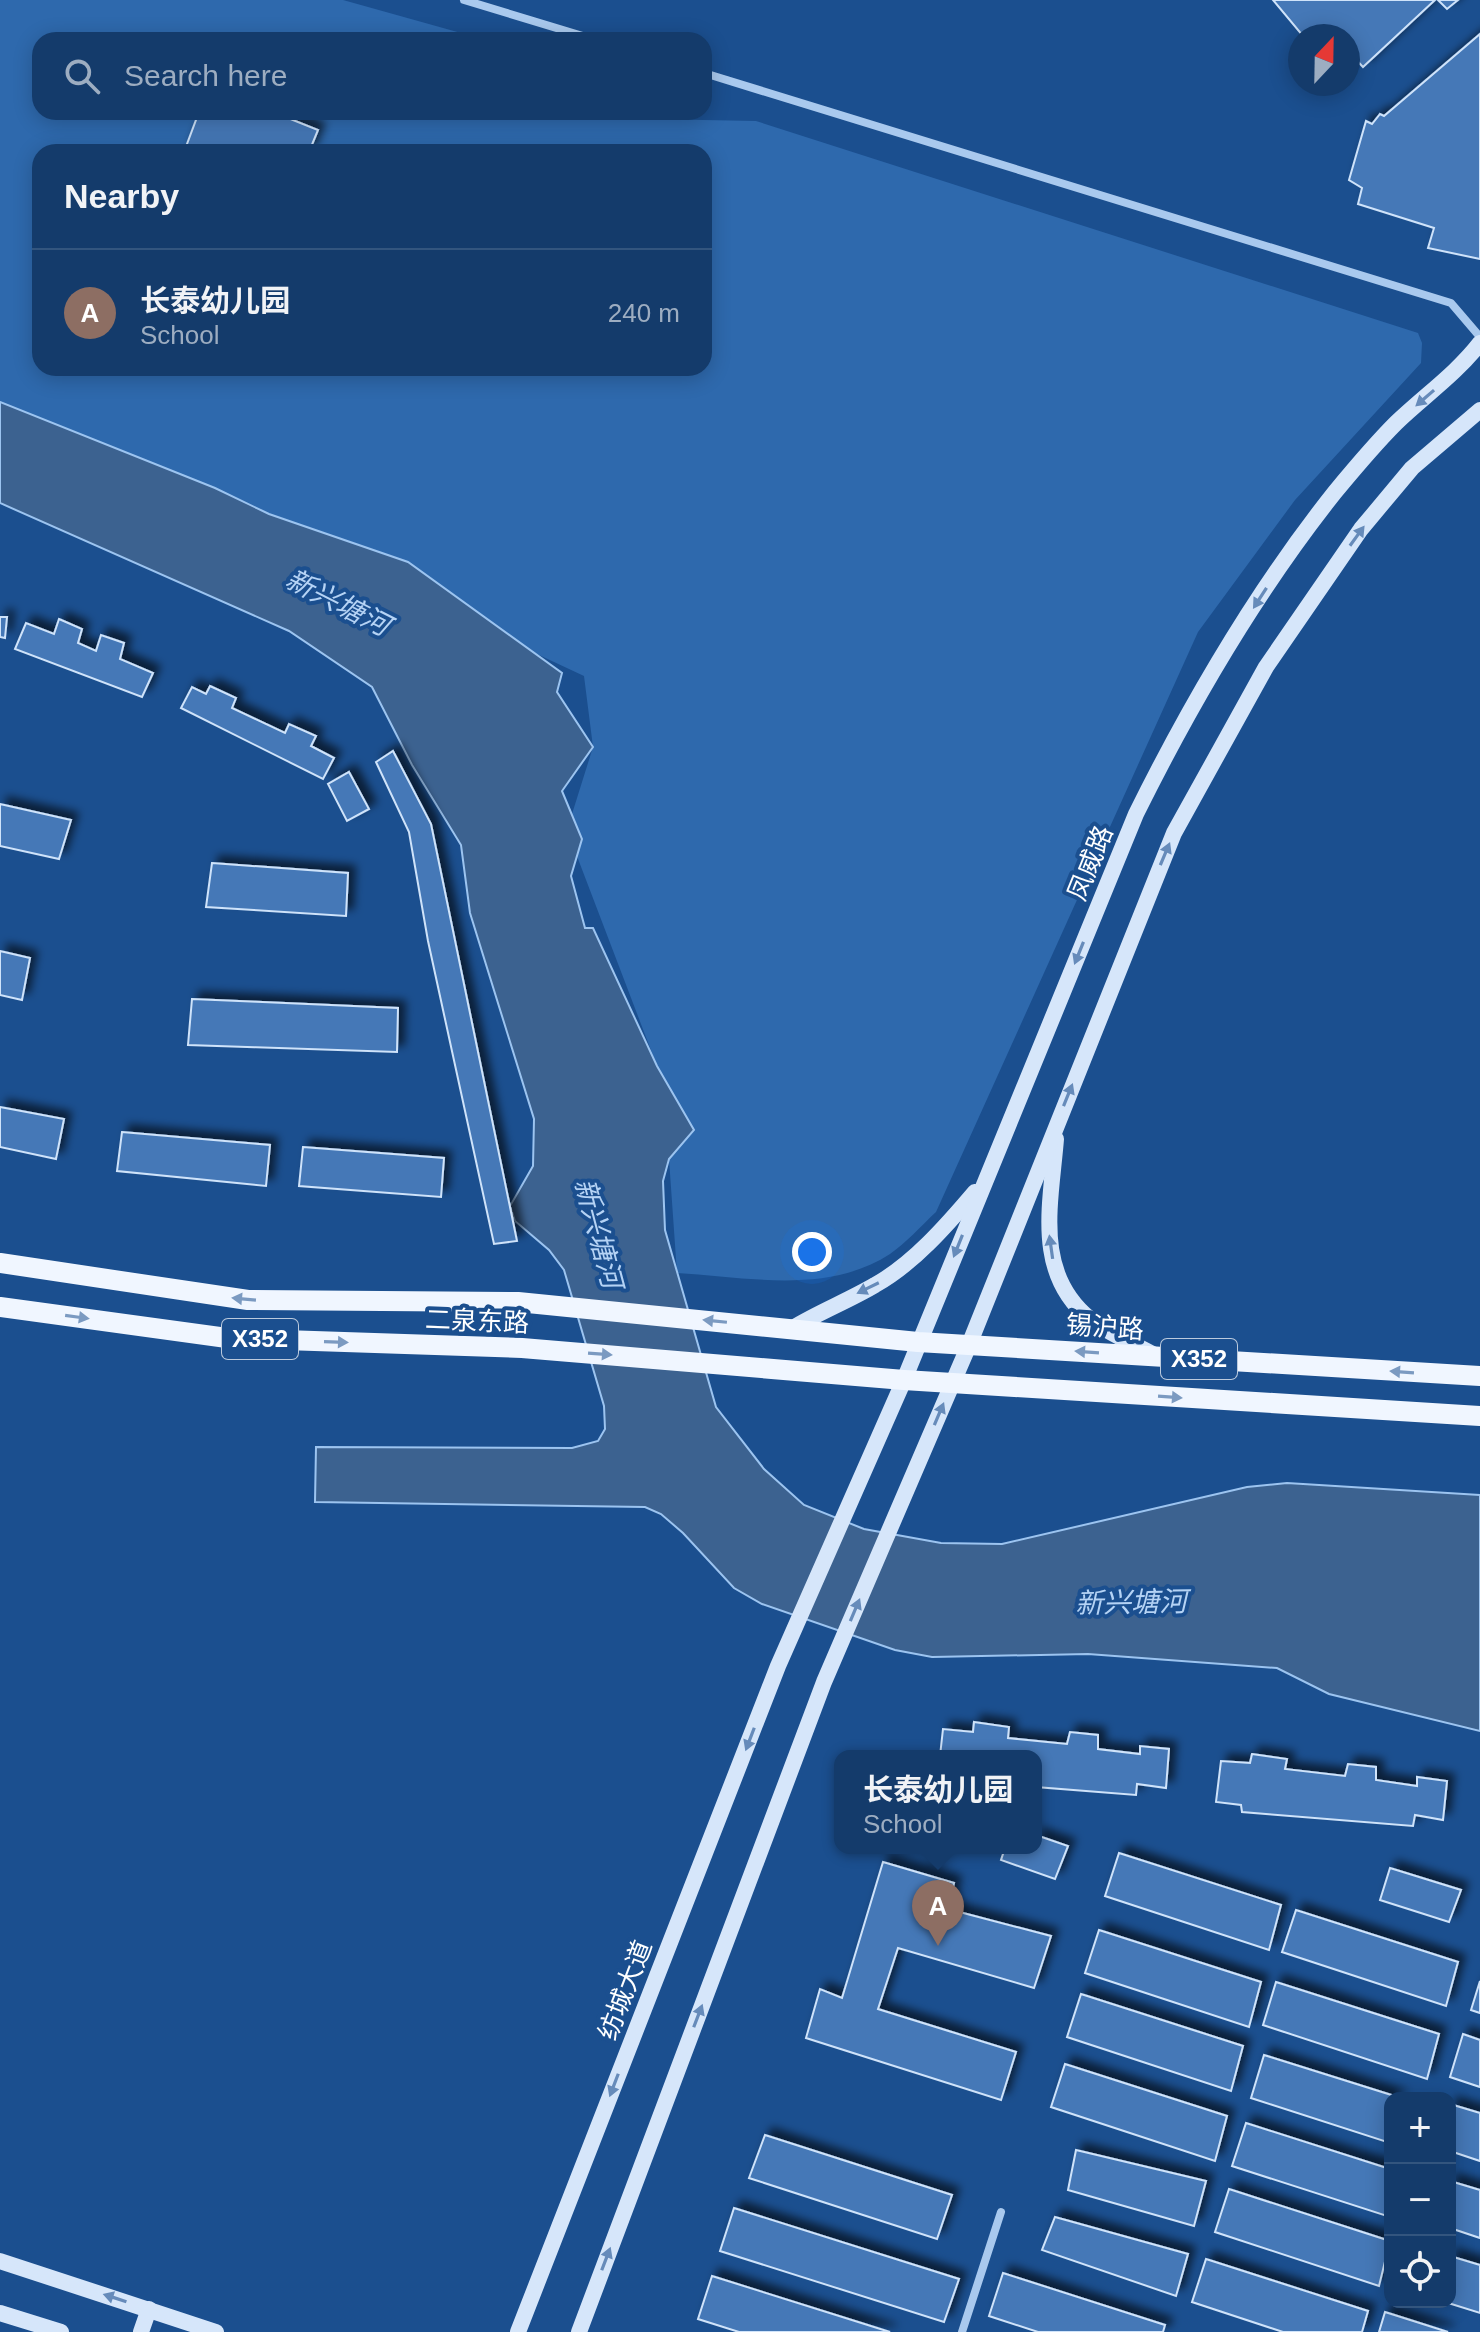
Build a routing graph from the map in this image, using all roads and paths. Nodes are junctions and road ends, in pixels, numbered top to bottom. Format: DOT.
graph roads {
  1 [pos="464,0"];
  2 [pos="570,32"];
  3 [pos="712,75"];
  4 [pos="1480,340"];
  5 [pos="1480,410"];
  6 [pos="1057,1124"];
  7 [pos="986,1179"];
  8 [pos="0,1263"];
  9 [pos="0,1307"];
  10 [pos="793,1328"];
  11 [pos="918,1342"];
  12 [pos="969,1345"];
  13 [pos="1157,1357"];
  14 [pos="1480,1376"];
  15 [pos="904,1380"];
  16 [pos="953,1382"];
  17 [pos="1480,1416"];
  18 [pos="862,1473"];
  19 [pos="1001,2212"];
  20 [pos="0,2261"];
  21 [pos="149,2309"];
  22 [pos="0,2313"];
  23 [pos="61,2332"];
  24 [pos="141,2332"];
  25 [pos="216,2332"];
  26 [pos="518,2332"];
  27 [pos="579,2332"];
  28 [pos="962,2332"];
  1 -- 2 [label="street"];
  3 -- 4 [label="street"];
  4 -- 7 [label="main road, 凤威路, one-way"];
  6 -- 5 [label="main road, one-way"];
  6 -- 12 [label="main road"];
  13 -- 6 [label="main road, one-way"];
  7 -- 10 [label="main road, one-way"];
  7 -- 11 [label="main road, 凤威路, one-way"];
  10 -- 8 [label="main road, 二泉东路 / X352, one-way"];
  9 -- 15 [label="main road, 二泉东路 / X352, one-way"];
  10 -- 11 [label="main road, 二泉东路 / X352"];
  11 -- 12 [label="main road, 锡沪路 / X352"];
  11 -- 15 [label="main road, 凤威路"];
  13 -- 12 [label="main road, 锡沪路 / X352, one-way"];
  12 -- 16 [label="main road"];
  14 -- 13 [label="main road, 锡沪路 / X352, one-way"];
  15 -- 16 [label="main road, 二泉东路 / X352"];
  15 -- 18 [label="main road, 凤威路"];
  16 -- 17 [label="main road, X352, one-way"];
  27 -- 16 [label="main road, one-way"];
  18 -- 26 [label="main road, 纺城大道, one-way"];
  19 -- 28 [label="street"];
  21 -- 20 [label="main road, one-way"];
  21 -- 24 [label="main road"];
  21 -- 25 [label="main road"];
  22 -- 23 [label="main road"];
}
